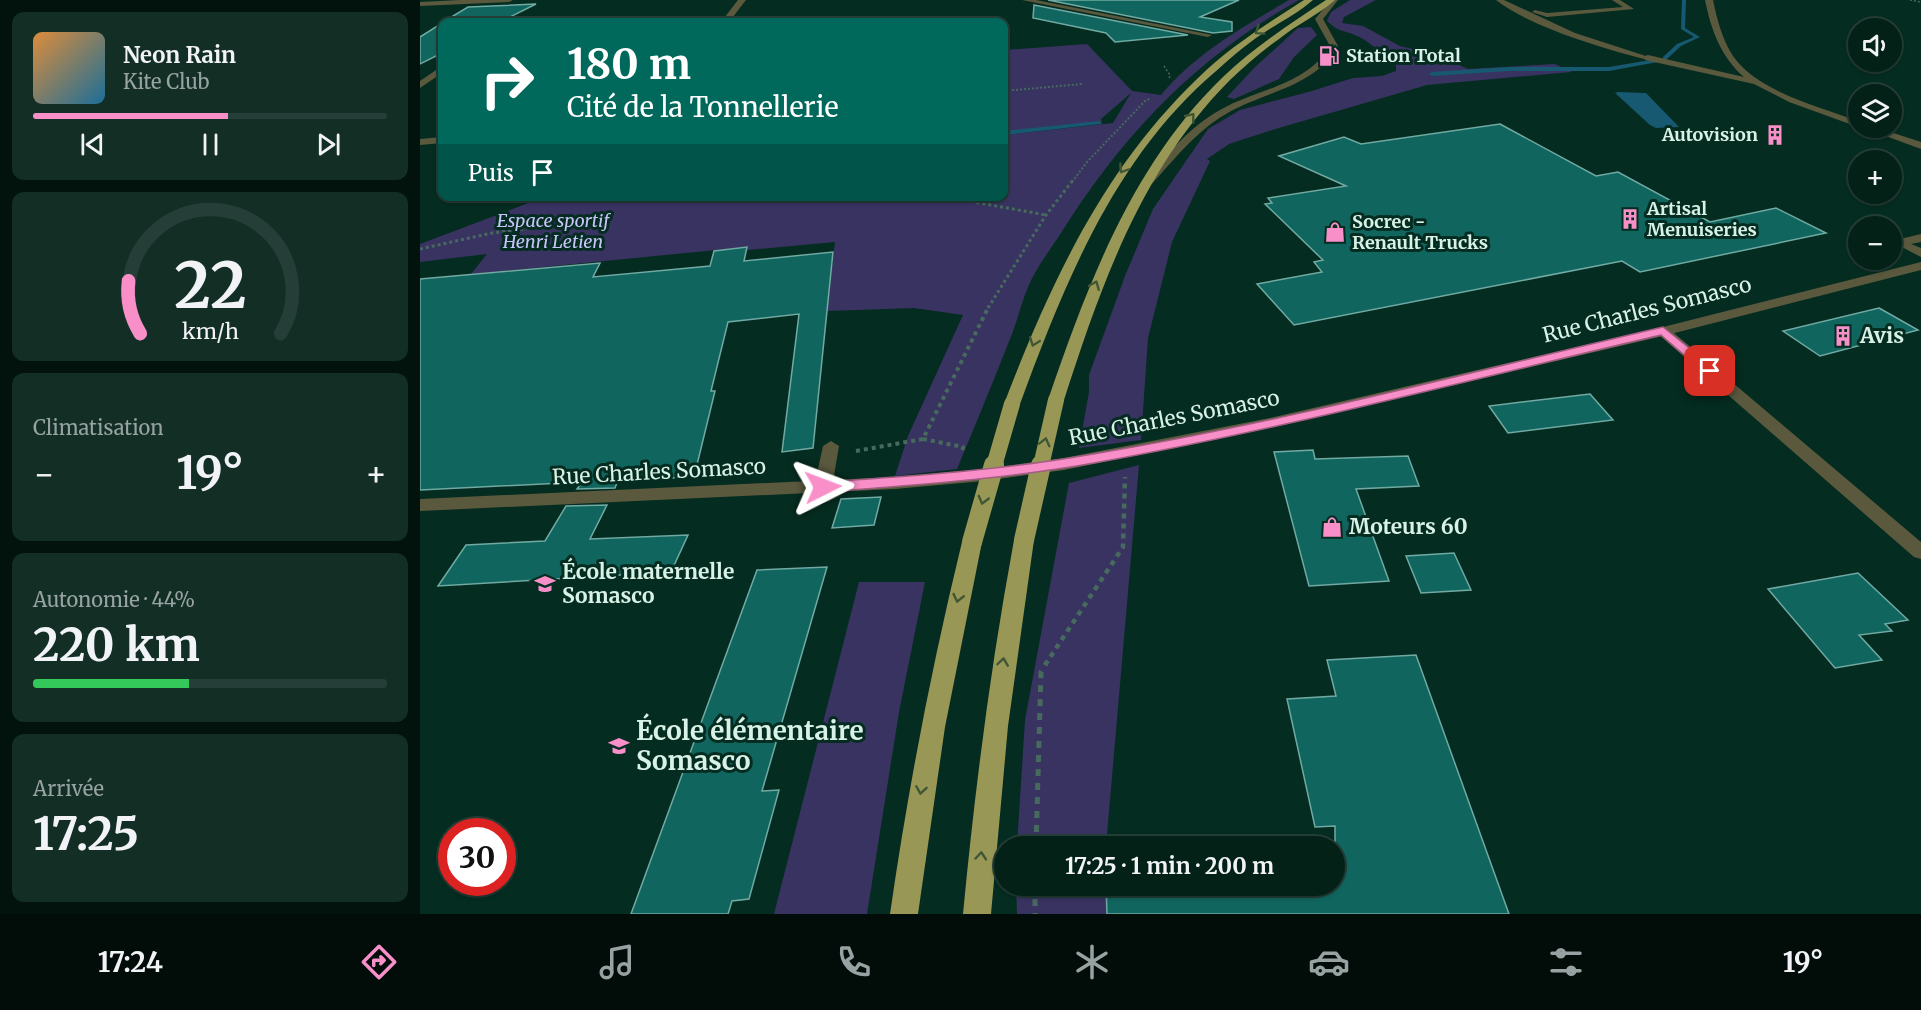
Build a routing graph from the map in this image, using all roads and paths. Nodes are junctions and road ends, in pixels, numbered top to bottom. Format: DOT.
graph roads {
  1 [pos="509,0"];
  2 [pos="742,0"];
  3 [pos="1024,0"];
  4 [pos="1309,0"];
  5 [pos="1333,0"];
  6 [pos="1615,0"];
  7 [pos="1709,0"];
  8 [pos="1910,0"];
  9 [pos="1505,2"];
  10 [pos="1921,2"];
  11 [pos="420,4"];
  12 [pos="727,18"];
  13 [pos="1208,34"];
  14 [pos="1648,58"];
  15 [pos="1164,66"];
  16 [pos="438,72"];
  17 [pos="1760,83"];
  18 [pos="1082,84"];
  19 [pos="1166,84"];
  20 [pos="420,85"];
  21 [pos="1008,91"];
  22 [pos="1155,97"];
  23 [pos="1848,120"];
  24 [pos="1898,138"];
  25 [pos="438,140"];
  26 [pos="420,142"];
  27 [pos="1921,146"];
  28 [pos="1141,189"];
  29 [pos="970,201"];
  30 [pos="1046,214"];
  31 [pos="565,224"];
  32 [pos="1921,238"];
  33 [pos="420,249"];
  34 [pos="1921,252"];
  35 [pos="1921,266"];
  36 [pos="1663,331"];
  37 [pos="831,446"];
  38 [pos="1126,453"];
  39 [pos="829,487"];
  40 [pos="420,505"];
  41 [pos="1921,552"];
  42 [pos="1036,836"];
  43 [pos="1035,896"];
  44 [pos="903,914"];
  45 [pos="977,914"];
  46 [pos="1035,914"];
  1 -- 11 [label="street"];
  2 -- 12 [label="street"];
  3 -- 13 [label="lane"];
  4 -- 44 [label="highway, one-way, bridge"];
  28 -- 5 [label="highway, one-way"];
  5 -- 28 [label="lane"];
  6 -- 9 [label="lane"];
  7 -- 17 [label="street"];
  8 -- 10 [label="path"];
  9 -- 14 [label="lane"];
  14 -- 17 [label="street"];
  15 -- 19 [label="path"];
  16 -- 20 [label="street"];
  17 -- 23 [label="street"];
  18 -- 21 [label="path"];
  22 -- 30 [label="path"];
  24 -- 27 [label="street"];
  25 -- 26 [label="street"];
  45 -- 28 [label="highway, one-way, bridge"];
  29 -- 30 [label="path"];
  30 -- 39 [label="path"];
  31 -- 33 [label="path"];
  32 -- 34 [label="lane"];
  35 -- 36 [label="street, Rue Charles Somasco"];
  36 -- 38 [label="street, Rue Charles Somasco"];
  36 -- 41 [label="lane"];
  37 -- 39 [label="lane"];
  38 -- 39 [label="street, Rue Charles Somasco"];
  38 -- 42 [label="path"];
  39 -- 40 [label="street, Rue Charles Somasco"];
  43 -- 46 [label="path"];
}
